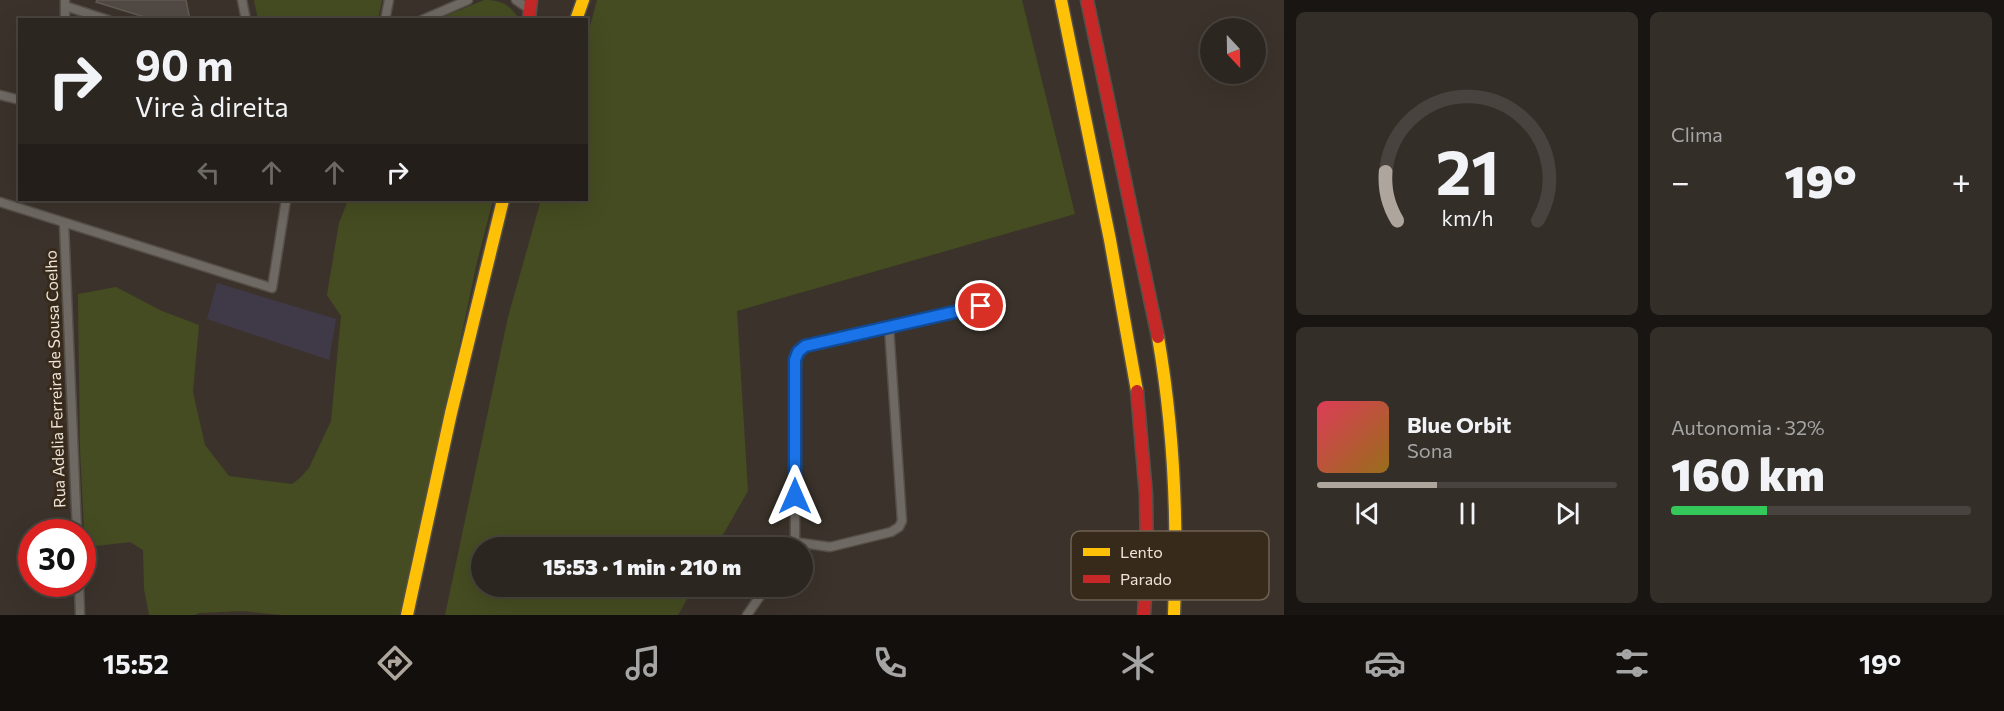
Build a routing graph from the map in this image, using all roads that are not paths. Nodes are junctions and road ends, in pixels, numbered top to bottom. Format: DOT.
graph roads {
  1 [pos="242,0"];
  2 [pos="389,0"];
  3 [pos="468,0"];
  4 [pos="516,0"];
  5 [pos="583,0"];
  6 [pos="1061,0"];
  7 [pos="1087,0"];
  8 [pos="65,3"];
  9 [pos="530,9"];
  10 [pos="103,18"];
  11 [pos="246,18"];
  12 [pos="385,18"];
  13 [pos="427,18"];
  14 [pos="577,18"];
  15 [pos="0,94"];
  16 [pos="18,99"];
  17 [pos="286,201"];
  18 [pos="503,201"];
  19 [pos="0,202"];
  20 [pos="64,224"];
  21 [pos="981,306"];
  22 [pos="889,327"];
  23 [pos="76,519"];
  24 [pos="1147,531"];
  25 [pos="1176,531"];
  26 [pos="794,537"];
  27 [pos="813,546"];
  28 [pos="79,597"];
  29 [pos="759,597"];
  30 [pos="1145,600"];
  31 [pos="1174,600"];
  32 [pos="80,615"];
  33 [pos="407,615"];
  34 [pos="747,615"];
  35 [pos="1144,615"];
  36 [pos="1174,615"];
  1 -- 11 [label="street"];
  2 -- 12 [label="street"];
  3 -- 13 [label="street"];
  4 -- 9 [label="street"];
  5 -- 14 [label="main road"];
  6 -- 24 [label="main road"];
  7 -- 25 [label="main road"];
  8 -- 10 [label="street"];
  15 -- 16 [label="street"];
  17 -- 20 [label="street"];
  18 -- 33 [label="main road"];
  19 -- 20 [label="street"];
  20 -- 23 [label="street, Rua Adelia Ferreira de Sousa Coelho"];
  21 -- 22 [label="street"];
  22 -- 26 [label="street"];
  22 -- 27 [label="street"];
  28 -- 32 [label="street"];
  29 -- 34 [label="street"];
  30 -- 35 [label="main road"];
  31 -- 36 [label="main road"];
}
